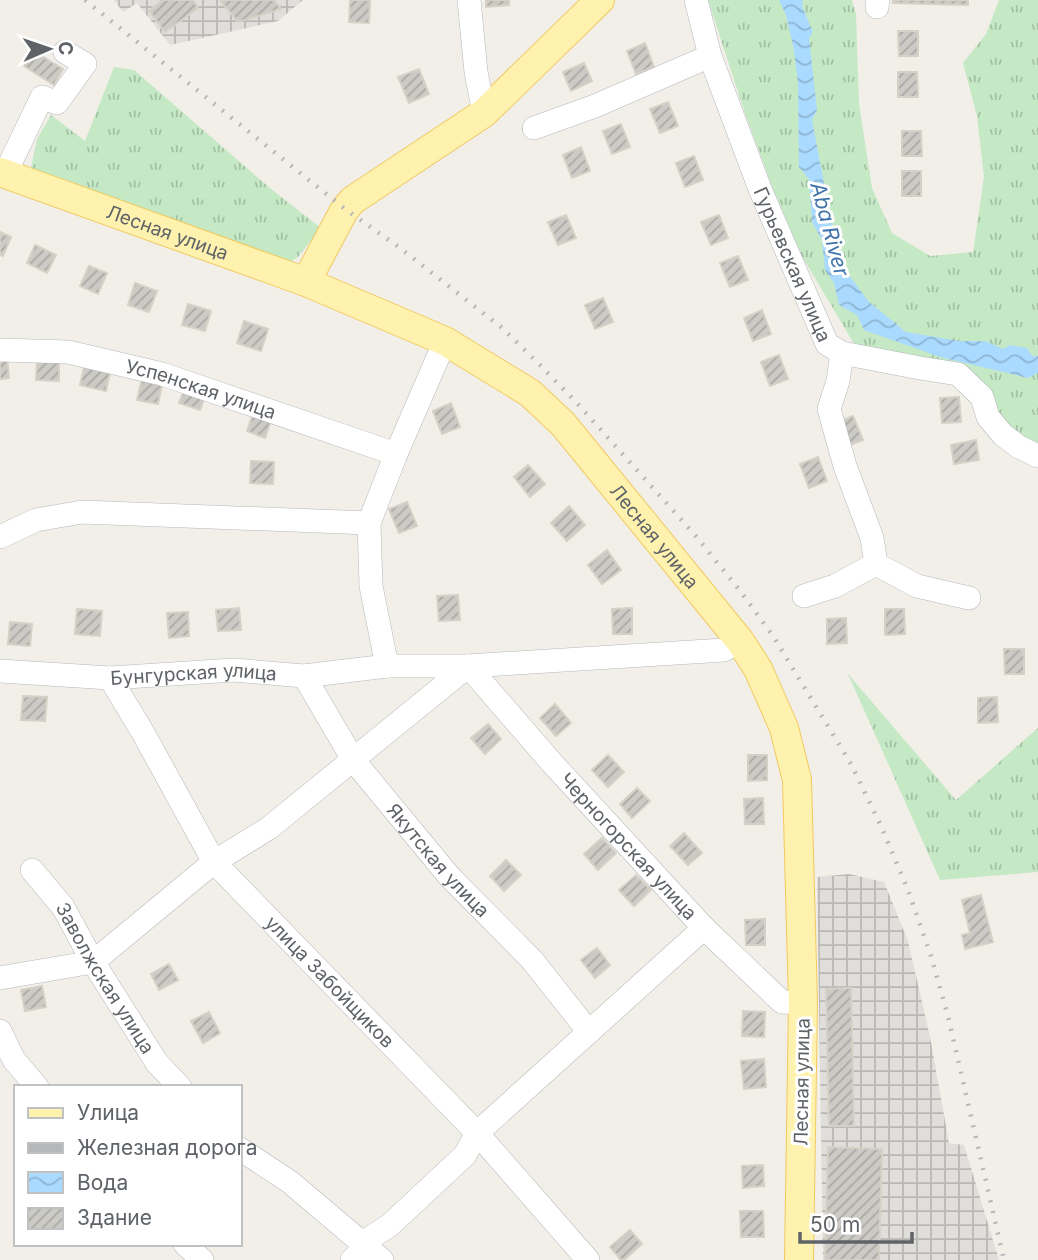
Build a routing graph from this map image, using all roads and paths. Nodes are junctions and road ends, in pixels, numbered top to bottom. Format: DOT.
graph roads {
  1 [pos="468,0"];
  2 [pos="600,0"];
  3 [pos="696,0"];
  4 [pos="65,52"];
  5 [pos="710,56"];
  6 [pos="484,113"];
  7 [pos="534,128"];
  8 [pos="3,173"];
  9 [pos="306,282"];
  10 [pos="445,341"];
  11 [pos="0,350"];
  12 [pos="842,353"];
  13 [pos="396,454"];
  14 [pos="1038,456"];
  15 [pos="369,523"];
  16 [pos="0,537"];
  17 [pos="876,564"];
  18 [pos="804,596"];
  19 [pos="969,598"];
  20 [pos="740,641"];
  21 [pos="387,666"];
  22 [pos="468,666"];
  23 [pos="0,671"];
  24 [pos="304,676"];
  25 [pos="110,678"];
  26 [pos="354,761"];
  27 [pos="214,862"];
  28 [pos="32,870"];
  29 [pos="704,928"];
  30 [pos="93,962"];
  31 [pos="0,978"];
  32 [pos="803,1003"];
  33 [pos="0,1031"];
  34 [pos="589,1032"];
  35 [pos="35,1085"];
  36 [pos="178,1085"];
  37 [pos="477,1133"];
  38 [pos="242,1150"];
  39 [pos="187,1246"];
  40 [pos="367,1256"];
  41 [pos="202,1260"];
  42 [pos="588,1260"];
  43 [pos="799,1260"];
  1 -- 6 [label="street"];
  2 -- 6 [label="main road"];
  3 -- 5 [label="street, Гурьевская улица"];
  4 -- 8 [label="street"];
  5 -- 7 [label="street"];
  5 -- 12 [label="street, Гурьевская улица"];
  6 -- 9 [label="main road"];
  8 -- 9 [label="main road, Лесная улица"];
  9 -- 10 [label="main road, Лесная улица"];
  10 -- 13 [label="street"];
  10 -- 20 [label="main road, Лесная улица"];
  11 -- 13 [label="street, Успенская улица"];
  12 -- 14 [label="street"];
  12 -- 17 [label="street, Гурьевская улица"];
  13 -- 15 [label="street"];
  15 -- 16 [label="street"];
  15 -- 21 [label="street"];
  17 -- 18 [label="street"];
  17 -- 19 [label="street"];
  20 -- 22 [label="street, Бунгурская улица"];
  20 -- 32 [label="main road, Лесная улица"];
  21 -- 22 [label="street, Бунгурская улица"];
  21 -- 24 [label="street, Бунгурская улица"];
  22 -- 26 [label="street"];
  22 -- 29 [label="street, Черногорская улица"];
  23 -- 25 [label="street, Бунгурская улица"];
  24 -- 25 [label="street, Бунгурская улица"];
  24 -- 26 [label="street, Якутская улица"];
  25 -- 27 [label="street, улица Забойщиков"];
  26 -- 27 [label="street"];
  26 -- 34 [label="street, Якутская улица"];
  27 -- 30 [label="street"];
  27 -- 37 [label="street, улица Забойщиков"];
  28 -- 30 [label="street, Заволжская улица"];
  29 -- 32 [label="street, Черногорская улица"];
  29 -- 34 [label="street"];
  30 -- 31 [label="street"];
  30 -- 36 [label="street, Заволжская улица"];
  32 -- 43 [label="main road, Лесная улица"];
  33 -- 35 [label="street"];
  34 -- 37 [label="street"];
  37 -- 40 [label="street"];
  37 -- 42 [label="street, улица Забойщиков"];
  38 -- 40 [label="street"];
  39 -- 41 [label="street"];
}
